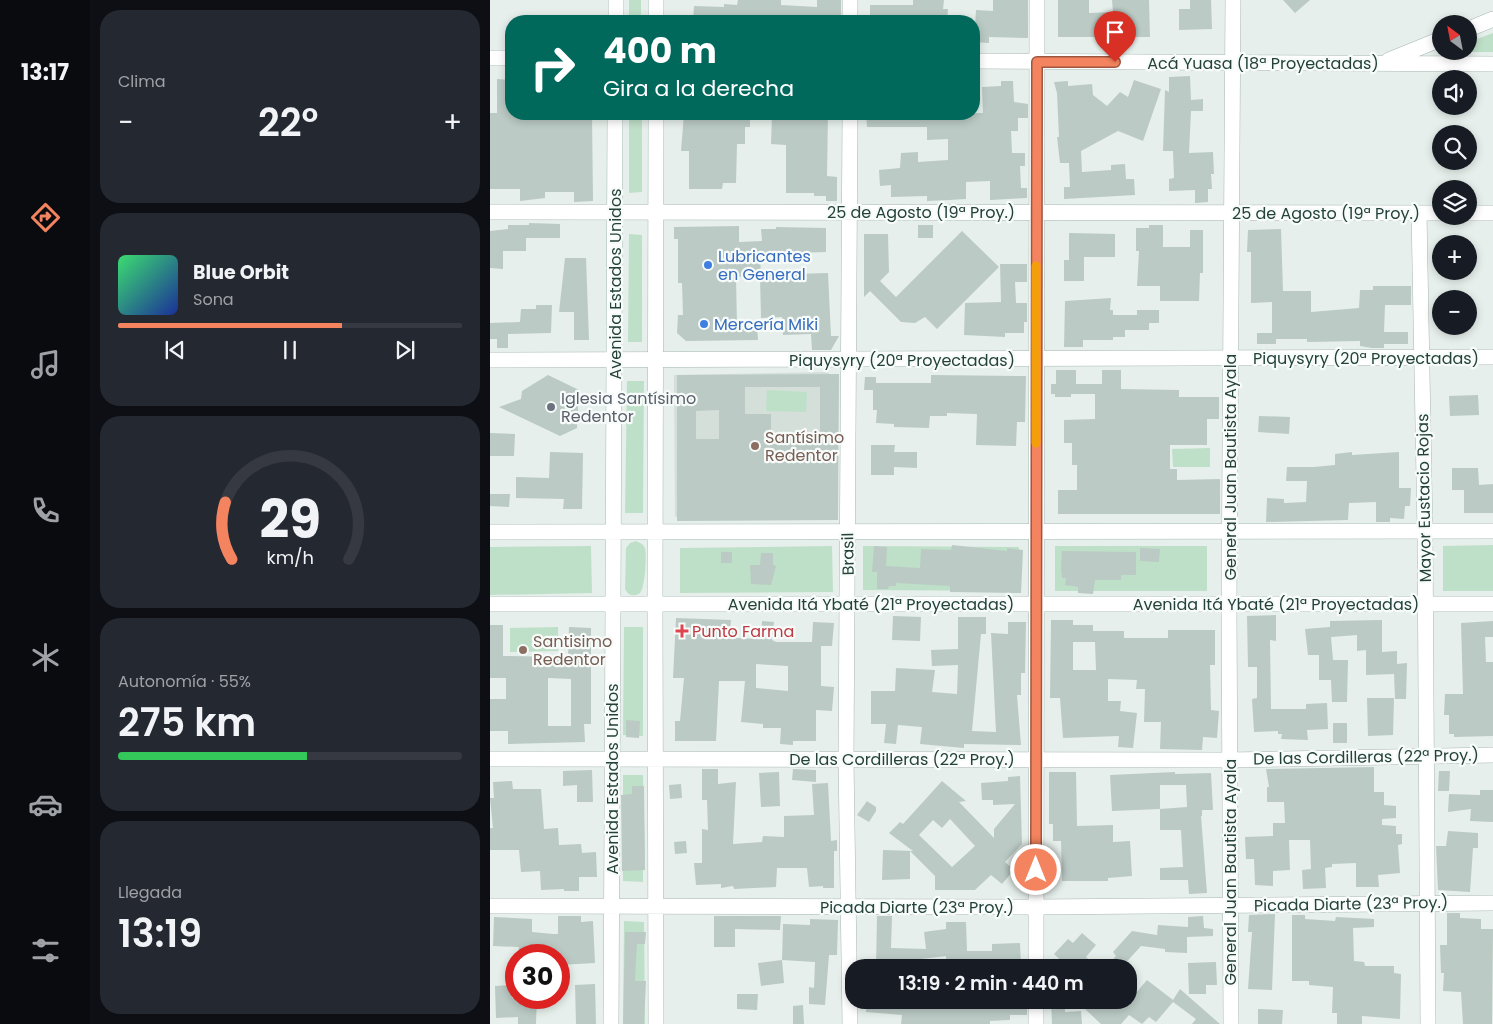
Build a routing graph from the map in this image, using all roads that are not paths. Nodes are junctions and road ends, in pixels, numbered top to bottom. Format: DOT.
graph roads {
  1 [pos="616,0"];
  2 [pos="656,0"];
  3 [pos="850,0"];
  4 [pos="1037,0"];
  5 [pos="1233,0"];
  6 [pos="616,15"];
  7 [pos="656,15"];
  8 [pos="850,15"];
  9 [pos="1493,19"];
  10 [pos="1478,25"];
  11 [pos="1432,43"];
  12 [pos="490,58"];
  13 [pos="505,58"];
  14 [pos="980,61"];
  15 [pos="1037,62"];
  16 [pos="1232,62"];
  17 [pos="1381,63"];
  18 [pos="1493,64"];
  19 [pos="615,120"];
  20 [pos="656,120"];
  21 [pos="850,120"];
  22 [pos="490,212"];
  23 [pos="615,212"];
  24 [pos="655,212"];
  25 [pos="849,212"];
  26 [pos="1037,212"];
  27 [pos="1232,213"];
  28 [pos="1419,213"];
  29 [pos="1432,213"];
  30 [pos="1477,213"];
  31 [pos="1493,213"];
  32 [pos="1231,358"];
  33 [pos="1422,358"];
  34 [pos="1493,358"];
  35 [pos="1036,359"];
  36 [pos="490,360"];
  37 [pos="614,360"];
  38 [pos="848,360"];
  39 [pos="655,361"];
  40 [pos="1230,531"];
  41 [pos="1425,531"];
  42 [pos="1493,531"];
  43 [pos="490,532"];
  44 [pos="614,532"];
  45 [pos="655,532"];
  46 [pos="848,532"];
  47 [pos="1036,532"];
  48 [pos="490,604"];
  49 [pos="613,604"];
  50 [pos="655,604"];
  51 [pos="848,604"];
  52 [pos="1036,604"];
  53 [pos="1229,604"];
  54 [pos="1425,604"];
  55 [pos="1493,604"];
  56 [pos="1493,755"];
  57 [pos="1426,756"];
  58 [pos="490,759"];
  59 [pos="612,759"];
  60 [pos="655,759"];
  61 [pos="846,759"];
  62 [pos="1036,760"];
  63 [pos="1229,760"];
  64 [pos="1427,903"];
  65 [pos="1493,903"];
  66 [pos="1230,905"];
  67 [pos="490,906"];
  68 [pos="612,906"];
  69 [pos="655,906"];
  70 [pos="848,907"];
  71 [pos="1036,907"];
  72 [pos="1036,959"];
  73 [pos="1036,1009"];
  74 [pos="611,1024"];
  75 [pos="656,1024"];
  76 [pos="850,1024"];
  77 [pos="1036,1024"];
  78 [pos="1231,1024"];
  79 [pos="1428,1024"];
  1 -- 6 [label="street"];
  2 -- 7 [label="street"];
  3 -- 8 [label="street"];
  4 -- 15 [label="street"];
  5 -- 16 [label="street, General Juan Bautista Ayala"];
  9 -- 10 [label="street"];
  11 -- 17 [label="street"];
  12 -- 13 [label="street"];
  14 -- 15 [label="street, Acá Yuasa (18ª Proyectadas)"];
  15 -- 16 [label="street, Acá Yuasa (18ª Proyectadas)"];
  15 -- 26 [label="street"];
  16 -- 17 [label="street, Acá Yuasa (18ª Proyectadas)"];
  16 -- 27 [label="street, General Juan Bautista Ayala"];
  17 -- 18 [label="street, Acá Yuasa (18ª Proyectadas)"];
  19 -- 23 [label="street, Avenida Estados Unidos"];
  20 -- 24 [label="street"];
  21 -- 25 [label="street, Brasil"];
  22 -- 23 [label="street, 25 de Agosto (19ª Proy.)"];
  23 -- 24 [label="street, 25 de Agosto (19ª Proy.)"];
  23 -- 37 [label="street, Avenida Estados Unidos"];
  24 -- 25 [label="street, 25 de Agosto (19ª Proy.)"];
  24 -- 39 [label="street"];
  25 -- 26 [label="street, 25 de Agosto (19ª Proy.)"];
  25 -- 38 [label="street, Brasil"];
  26 -- 27 [label="street, 25 de Agosto (19ª Proy.)"];
  26 -- 35 [label="street"];
  27 -- 28 [label="street, 25 de Agosto (19ª Proy.)"];
  27 -- 32 [label="street, General Juan Bautista Ayala"];
  28 -- 29 [label="street, 25 de Agosto (19ª Proy.)"];
  28 -- 33 [label="street, Mayor Eustacio Rojas"];
  30 -- 31 [label="street"];
  32 -- 33 [label="street, Piquysyry (20ª Proyectadas)"];
  32 -- 35 [label="street, Piquysyry (20ª Proyectadas)"];
  32 -- 40 [label="street, General Juan Bautista Ayala"];
  33 -- 34 [label="street, Piquysyry (20ª Proyectadas)"];
  33 -- 41 [label="street, Mayor Eustacio Rojas"];
  35 -- 38 [label="street, Piquysyry (20ª Proyectadas)"];
  35 -- 47 [label="street"];
  36 -- 37 [label="street, Piquysyry (20ª Proyectadas)"];
  37 -- 39 [label="street, Piquysyry (20ª Proyectadas)"];
  37 -- 44 [label="street, Avenida Estados Unidos"];
  38 -- 39 [label="street, Piquysyry (20ª Proyectadas)"];
  38 -- 46 [label="street, Brasil"];
  39 -- 45 [label="street"];
  40 -- 41 [label="street"];
  40 -- 47 [label="street"];
  40 -- 53 [label="street, General Juan Bautista Ayala"];
  41 -- 42 [label="street"];
  41 -- 54 [label="street, Mayor Eustacio Rojas"];
  43 -- 44 [label="street"];
  44 -- 45 [label="street"];
  44 -- 49 [label="street, Avenida Estados Unidos"];
  45 -- 46 [label="street"];
  45 -- 50 [label="street"];
  46 -- 47 [label="street"];
  46 -- 51 [label="street, Brasil"];
  47 -- 52 [label="street"];
  48 -- 49 [label="street, Avenida Itá Ybaté (21ª Proyectadas)"];
  49 -- 50 [label="street, Avenida Itá Ybaté (21ª Proyectadas)"];
  49 -- 59 [label="street, Avenida Estados Unidos"];
  50 -- 51 [label="street, Avenida Itá Ybaté (21ª Proyectadas)"];
  50 -- 60 [label="street"];
  51 -- 52 [label="street, Avenida Itá Ybaté (21ª Proyectadas)"];
  51 -- 61 [label="street, Brasil"];
  52 -- 53 [label="street, Avenida Itá Ybaté (21ª Proyectadas)"];
  52 -- 62 [label="street"];
  53 -- 54 [label="street, Avenida Itá Ybaté (21ª Proyectadas)"];
  53 -- 63 [label="street, General Juan Bautista Ayala"];
  54 -- 55 [label="street, Avenida Itá Ybaté (21ª Proyectadas)"];
  54 -- 57 [label="street, Mayor Eustacio Rojas"];
  56 -- 57 [label="street, De las Cordilleras (22ª Proy.)"];
  57 -- 63 [label="street, De las Cordilleras (22ª Proy.)"];
  57 -- 64 [label="street, Mayor Eustacio Rojas"];
  58 -- 59 [label="street, De las Cordilleras (22ª Proy.)"];
  59 -- 60 [label="street, De las Cordilleras (22ª Proy.)"];
  59 -- 68 [label="street, Avenida Estados Unidos"];
  60 -- 61 [label="street, De las Cordilleras (22ª Proy.)"];
  60 -- 69 [label="street"];
  61 -- 62 [label="street, De las Cordilleras (22ª Proy.)"];
  61 -- 70 [label="street, Brasil"];
  62 -- 63 [label="street, De las Cordilleras (22ª Proy.)"];
  62 -- 71 [label="street"];
  63 -- 66 [label="street, General Juan Bautista Ayala"];
  64 -- 65 [label="street, Picada Diarte (23ª Proy.)"];
  64 -- 66 [label="street, Picada Diarte (23ª Proy.)"];
  64 -- 79 [label="street, Mayor Eustacio Rojas"];
  66 -- 71 [label="street, Picada Diarte (23ª Proy.)"];
  66 -- 78 [label="street, General Juan Bautista Ayala"];
  67 -- 68 [label="street, Picada Diarte (23ª Proy.)"];
  68 -- 69 [label="street, Picada Diarte (23ª Proy.)"];
  68 -- 74 [label="street, Avenida Estados Unidos"];
  69 -- 70 [label="street, Picada Diarte (23ª Proy.)"];
  69 -- 75 [label="street"];
  70 -- 71 [label="street, Picada Diarte (23ª Proy.)"];
  70 -- 76 [label="street, Brasil"];
  71 -- 72 [label="street"];
  73 -- 77 [label="street"];
}
